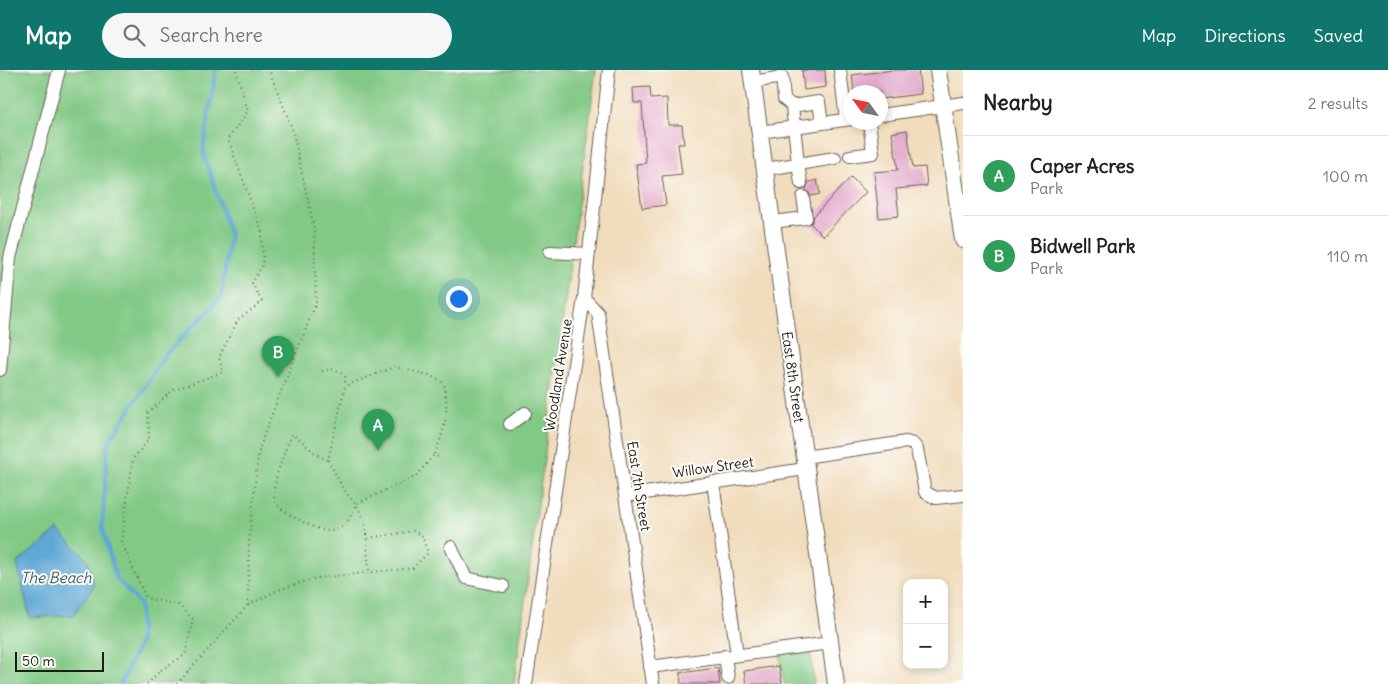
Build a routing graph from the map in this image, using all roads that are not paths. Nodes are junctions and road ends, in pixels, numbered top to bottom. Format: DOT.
graph roads {
  1 [pos="59,70"];
  2 [pos="609,70"];
  3 [pos="840,70"];
  4 [pos="938,70"];
  5 [pos="752,76"];
  6 [pos="843,89"];
  7 [pos="963,104"];
  8 [pos="792,106"];
  9 [pos="943,106"];
  10 [pos="888,114"];
  11 [pos="843,121"];
  12 [pos="822,123"];
  13 [pos="794,127"];
  14 [pos="870,130"];
  15 [pos="760,132"];
  16 [pos="850,156"];
  17 [pos="835,158"];
  18 [pos="798,164"];
  19 [pos="765,169"];
  20 [pos="801,183"];
  21 [pos="803,197"];
  22 [pos="772,222"];
  23 [pos="963,240"];
  24 [pos="550,252"];
  25 [pos="589,254"];
  26 [pos="584,298"];
  27 [pos="0,370"];
  28 [pos="525,413"];
  29 [pos="510,424"];
  30 [pos="805,463"];
  31 [pos="713,482"];
  32 [pos="963,495"];
  33 [pos="626,496"];
  34 [pos="451,547"];
  35 [pos="503,586"];
  36 [pos="830,643"];
  37 [pos="731,656"];
  38 [pos="650,667"];
  39 [pos="728,678"];
  40 [pos="526,684"];
  41 [pos="653,684"];
  42 [pos="836,684"];
  1 -- 27 [label="street"];
  2 -- 25 [label="street, Woodland Avenue"];
  3 -- 6 [label="street"];
  4 -- 9 [label="main road"];
  5 -- 8 [label="street"];
  5 -- 15 [label="main road, East 8th Street"];
  7 -- 9 [label="street"];
  8 -- 12 [label="street"];
  8 -- 13 [label="street"];
  9 -- 10 [label="street"];
  9 -- 23 [label="main road"];
  11 -- 12 [label="street"];
  12 -- 13 [label="street"];
  13 -- 15 [label="street"];
  13 -- 18 [label="street"];
  14 -- 16 [label="street"];
  15 -- 19 [label="main road, East 8th Street"];
  17 -- 18 [label="street"];
  18 -- 19 [label="street"];
  18 -- 20 [label="street"];
  19 -- 22 [label="main road, East 8th Street"];
  21 -- 22 [label="street"];
  22 -- 30 [label="main road, East 8th Street"];
  24 -- 25 [label="street"];
  25 -- 26 [label="street, Woodland Avenue"];
  26 -- 33 [label="street, East 7th Street"];
  26 -- 40 [label="street, Woodland Avenue"];
  28 -- 29 [label="street"];
  30 -- 31 [label="street, Willow Street"];
  30 -- 32 [label="street, Willow Street"];
  30 -- 36 [label="main road, East 8th Street"];
  31 -- 33 [label="street, Willow Street"];
  31 -- 37 [label="street"];
  33 -- 38 [label="street, East 7th Street"];
  34 -- 35 [label="street"];
  36 -- 37 [label="street"];
  36 -- 42 [label="main road, East 8th Street"];
  37 -- 38 [label="street"];
  37 -- 39 [label="street"];
  38 -- 41 [label="street, East 7th Street"];
}
